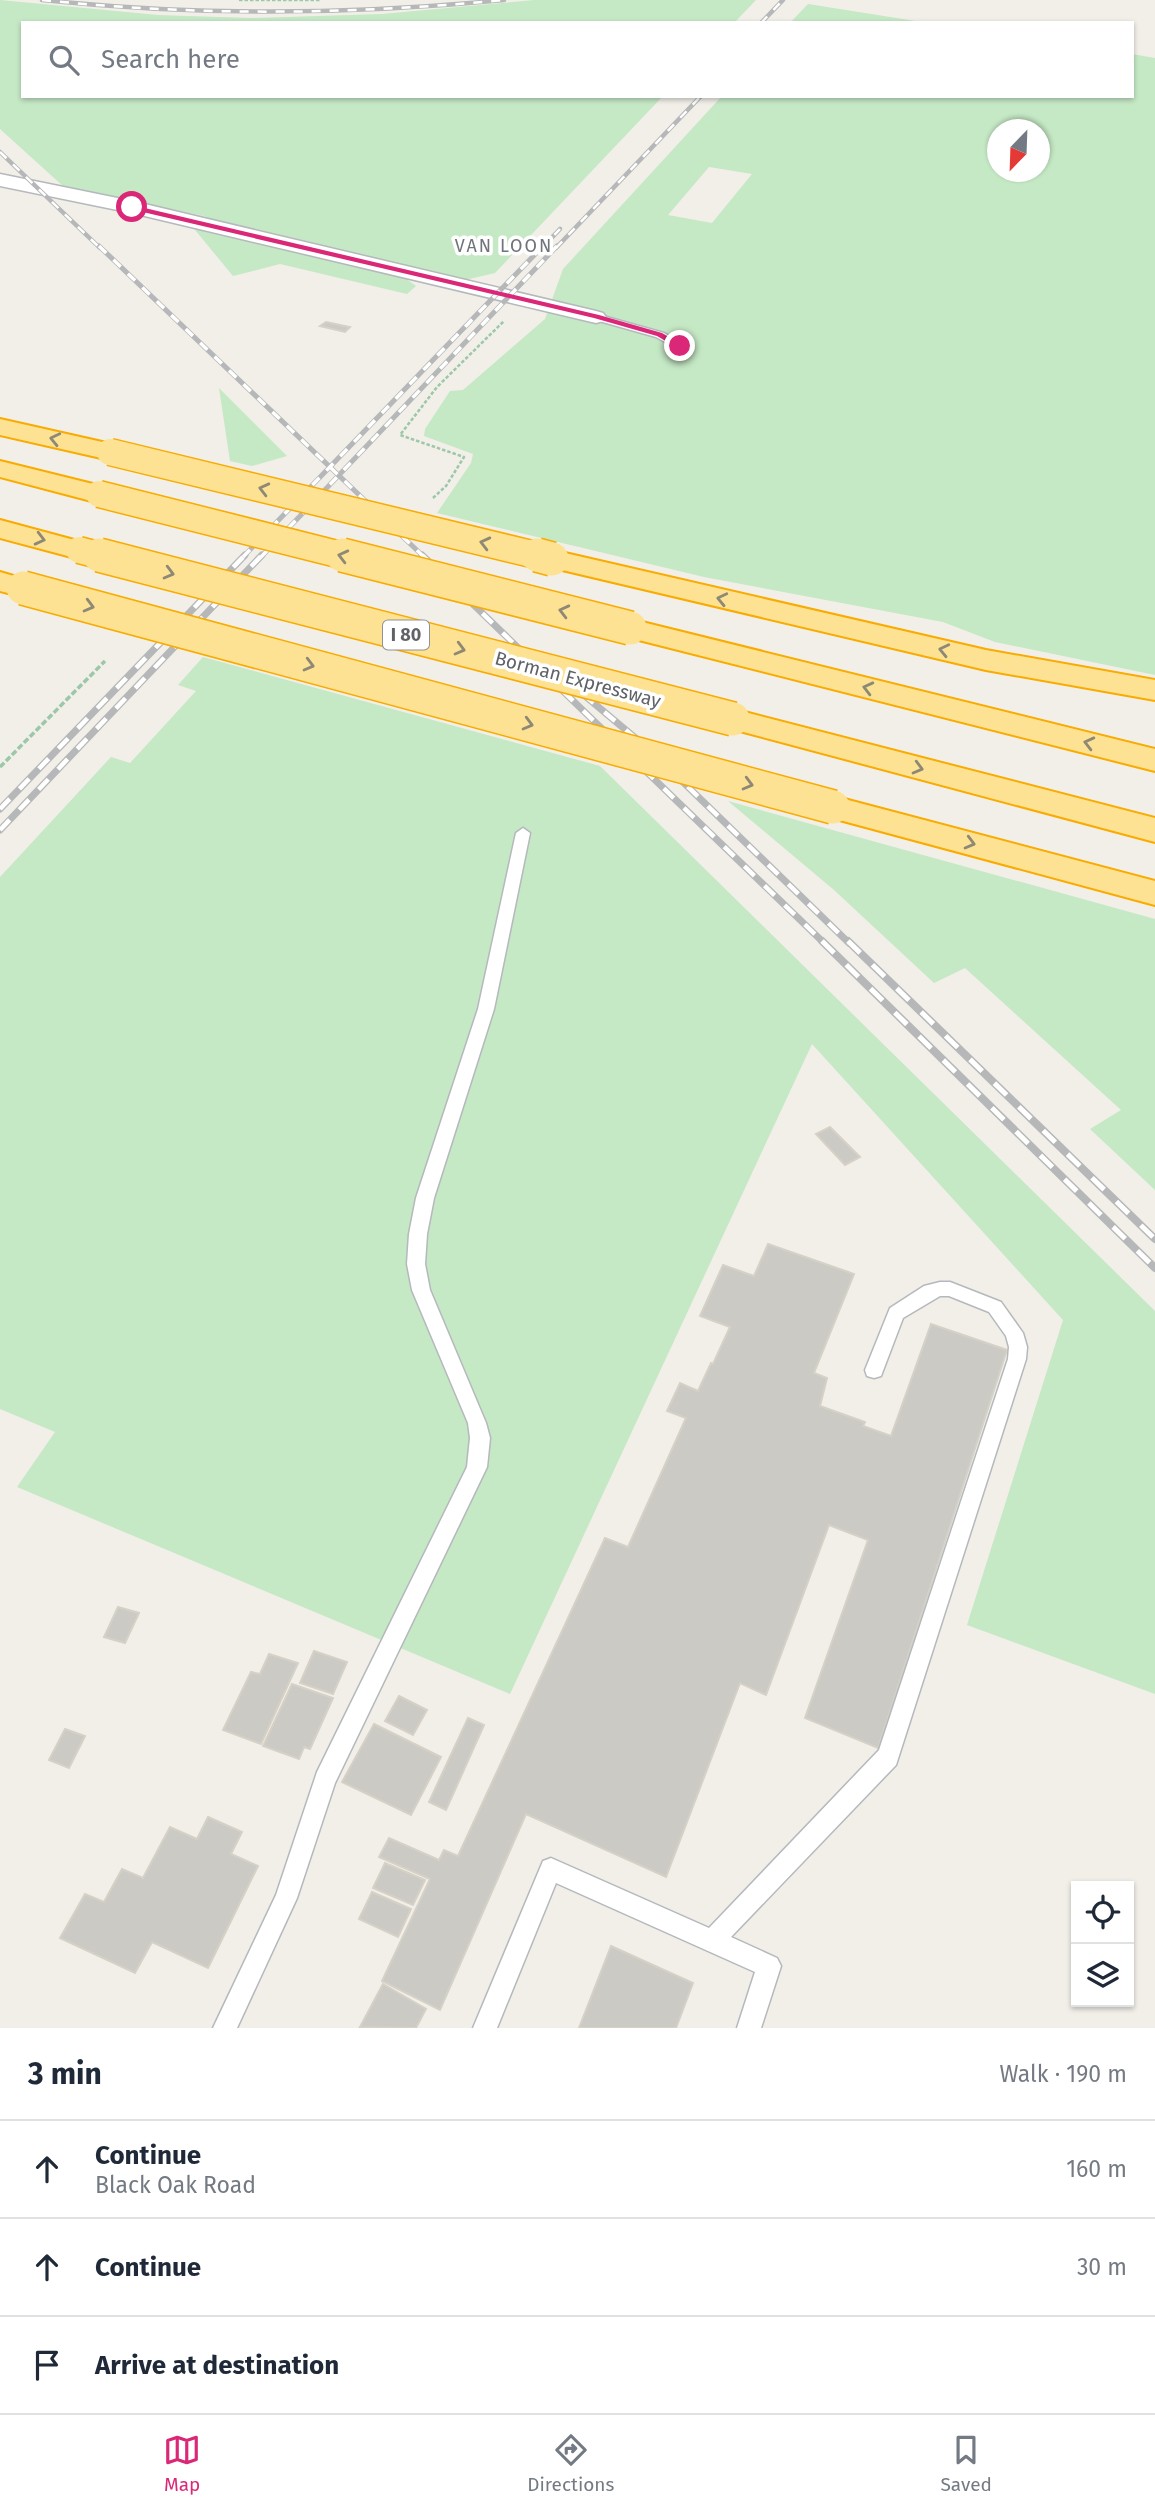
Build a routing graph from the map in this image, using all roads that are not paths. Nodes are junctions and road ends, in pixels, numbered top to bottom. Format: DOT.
graph roads {
  1 [pos="0,180"];
  2 [pos="596,317"];
  3 [pos="680,346"];
  4 [pos="0,427"];
  5 [pos="0,470"];
  6 [pos="0,529"];
  7 [pos="12,584"];
  8 [pos="986,660"];
  9 [pos="1155,690"];
  10 [pos="1155,702"];
  11 [pos="1155,760"];
  12 [pos="1155,830"];
  13 [pos="523,833"];
  14 [pos="1155,893"];
  15 [pos="874,1370"];
  16 [pos="712,1941"];
  17 [pos="225,2028"];
  18 [pos="485,2028"];
  19 [pos="749,2028"];
  1 -- 2 [label="street"];
  2 -- 3 [label="lane"];
  8 -- 4 [label="highway, one-way, bridge"];
  11 -- 5 [label="highway, one-way, bridge"];
  6 -- 12 [label="highway, Borman Expressway / I 80, one-way, bridge"];
  7 -- 14 [label="highway, one-way, bridge"];
  8 -- 9 [label="highway"];
  8 -- 10 [label="highway"];
  13 -- 17 [label="lane"];
  15 -- 16 [label="lane"];
  16 -- 18 [label="lane"];
  16 -- 19 [label="lane"];
}
